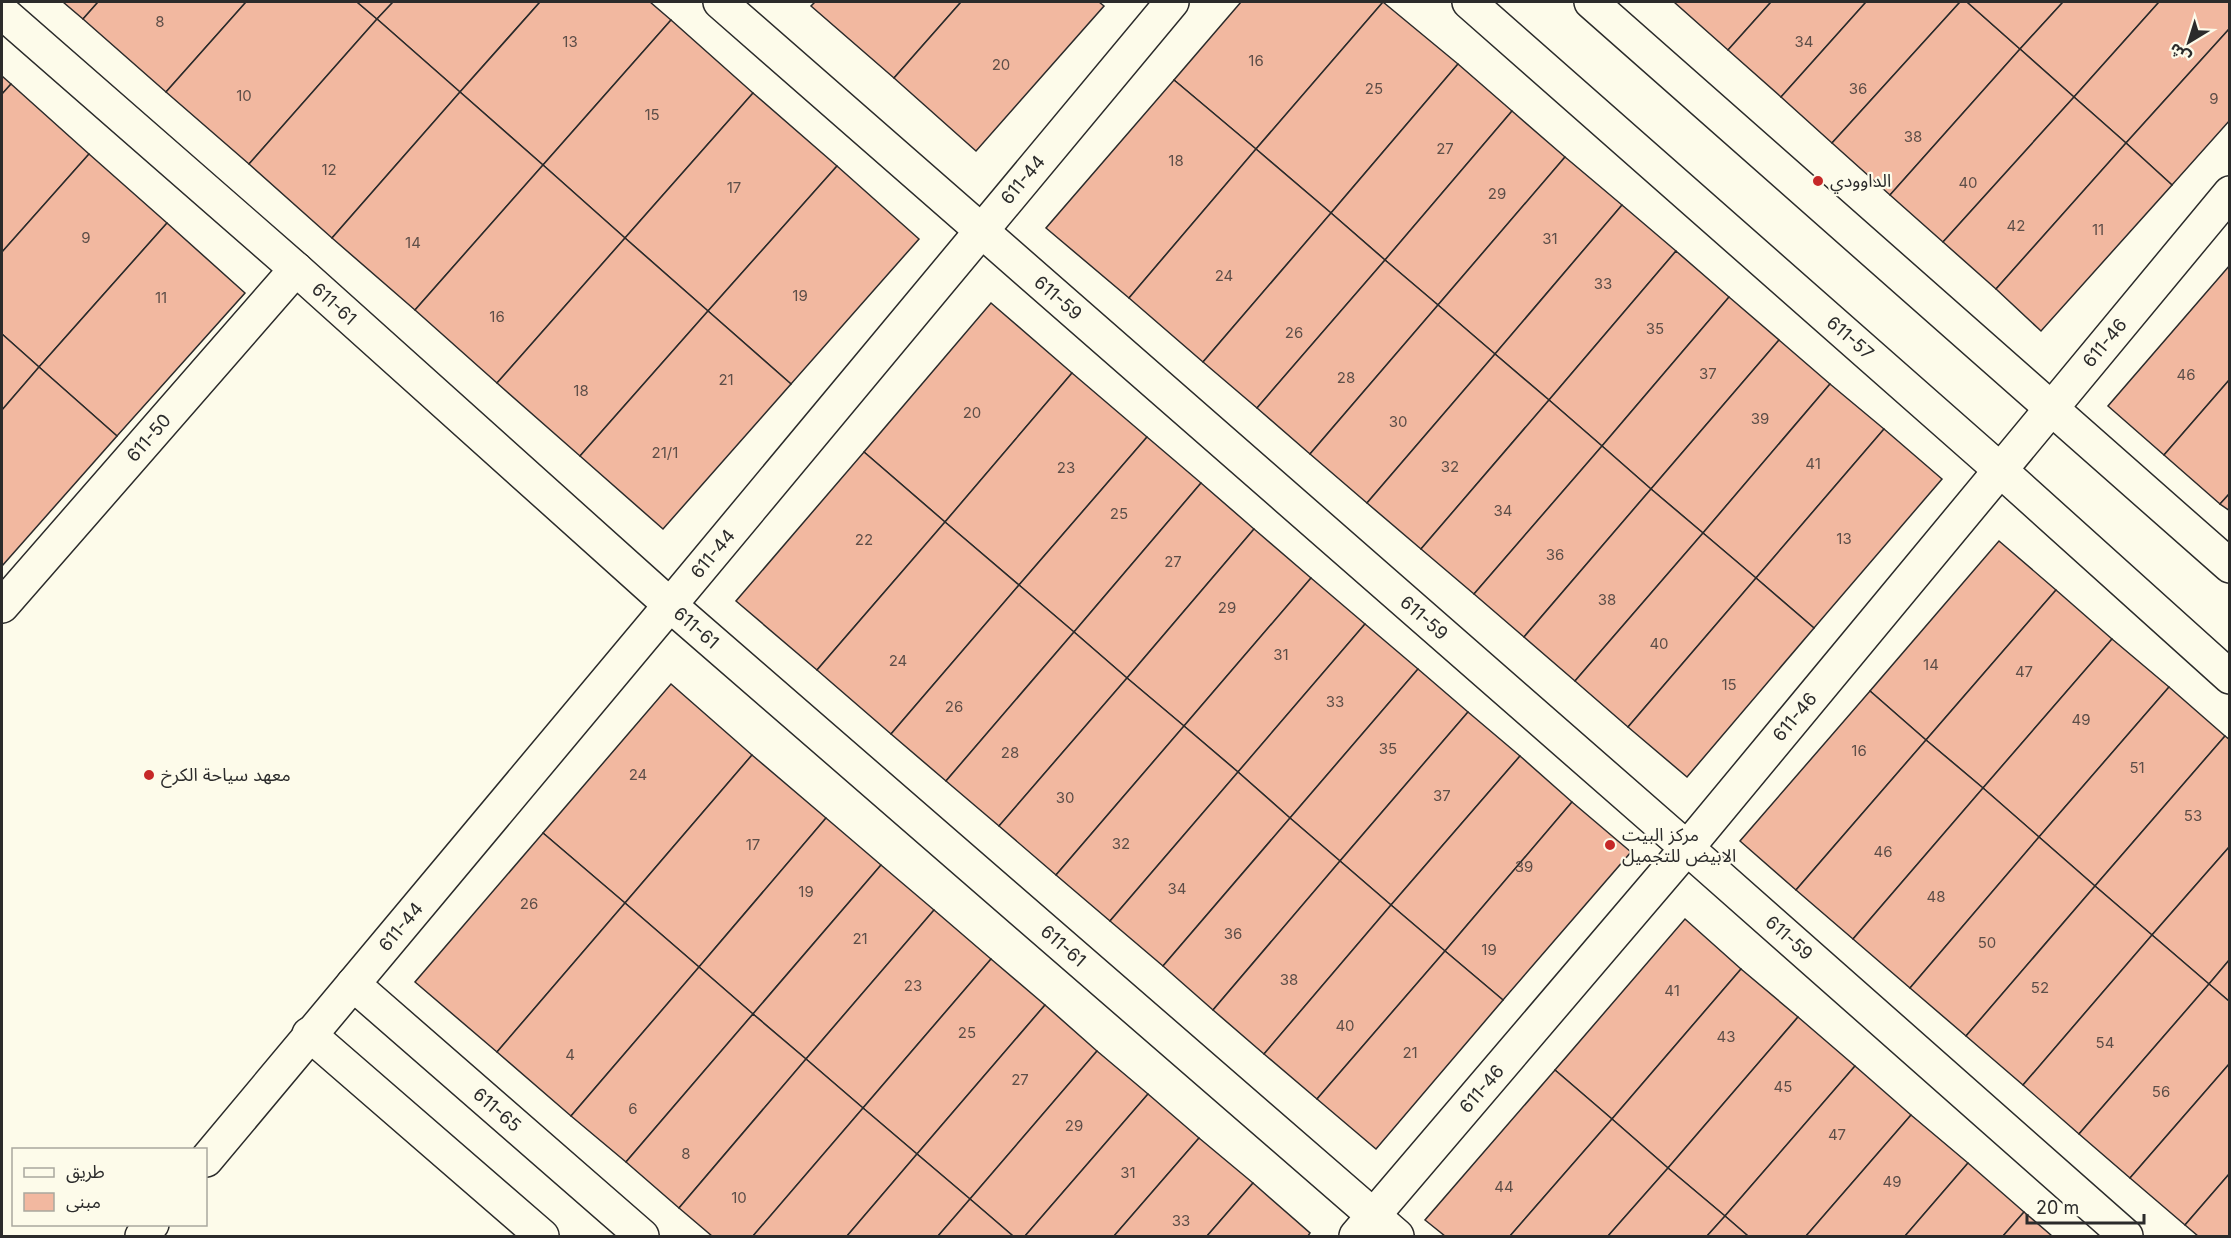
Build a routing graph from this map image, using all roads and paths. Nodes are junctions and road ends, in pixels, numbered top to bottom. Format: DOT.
graph roads {
  1 [pos="720,2"];
  2 [pos="1172,2"];
  3 [pos="1469,2"];
  4 [pos="1591,2"];
  5 [pos="2,12"];
  6 [pos="2229,193"];
  7 [pos="981,231"];
  8 [pos="296,269"];
  9 [pos="2050,408"];
  10 [pos="1999,470"];
  11 [pos="2229,566"];
  12 [pos="2,606"];
  13 [pos="670,606"];
  14 [pos="2229,677"];
  15 [pos="1687,848"];
  16 [pos="353,984"];
  17 [pos="309,1035"];
  18 [pos="207,1159"];
  19 [pos="508,1226"];
  20 [pos="1375,1229"];
  21 [pos="542,1236"];
  22 [pos="642,1236"];
  23 [pos="2126,1236"];
  1 -- 7 [label="street, 611-59"];
  2 -- 7 [label="street, 611-44"];
  3 -- 10 [label="street, 611-57"];
  4 -- 9 [label="street"];
  5 -- 8 [label="street, 611-61"];
  6 -- 9 [label="street, 611-46"];
  7 -- 13 [label="street, 611-44"];
  7 -- 15 [label="street, 611-59"];
  8 -- 12 [label="street, 611-50"];
  8 -- 13 [label="street, 611-61"];
  9 -- 10 [label="street, 611-46"];
  9 -- 11 [label="street"];
  10 -- 14 [label="street, 611-57"];
  10 -- 15 [label="street, 611-46"];
  13 -- 16 [label="street, 611-44"];
  13 -- 20 [label="street, 611-61"];
  15 -- 20 [label="street, 611-46"];
  15 -- 23 [label="street, 611-59"];
  16 -- 17 [label="street, 611-44"];
  16 -- 22 [label="street, 611-65"];
  17 -- 18 [label="street, 611-44"];
  17 -- 19 [label="street"];
  19 -- 21 [label="street"];
}
